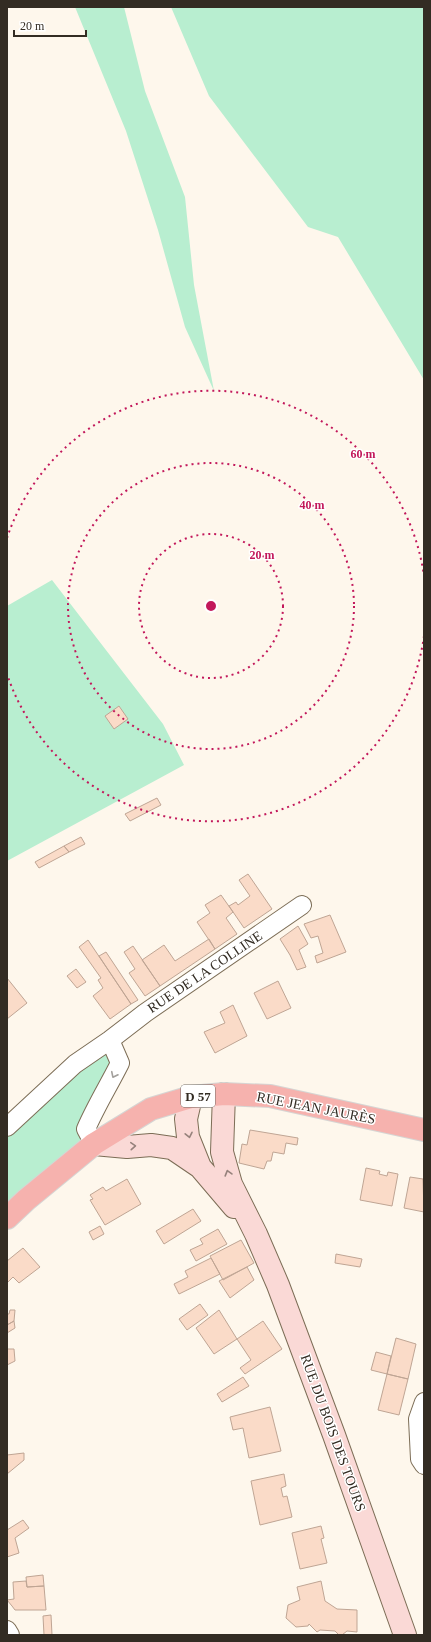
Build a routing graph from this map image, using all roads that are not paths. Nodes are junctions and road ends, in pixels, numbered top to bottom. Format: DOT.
graph roads {
  1 [pos="302,905"];
  2 [pos="110,1040"];
  3 [pos="224,1094"];
  4 [pos="191,1096"];
  5 [pos="7,1127"];
  6 [pos="424,1130"];
  7 [pos="94,1144"];
  8 [pos="200,1167"];
  9 [pos="7,1218"];
  10 [pos="256,1234"];
  11 [pos="424,1402"];
  12 [pos="424,1465"];
  13 [pos="7,1630"];
  14 [pos="10,1635"];
  15 [pos="405,1635"];
  1 -- 2 [label="street, RUE DE LA COLLINE"];
  2 -- 5 [label="street, RUE DE LA COLLINE"];
  2 -- 7 [label="street, one-way"];
  3 -- 4 [label="main road, RUE JEAN JAURÈS / D 57"];
  3 -- 6 [label="main road, RUE JEAN JAURÈS / D 57"];
  10 -- 3 [label="street, one-way"];
  4 -- 7 [label="main road, RUE JEAN JAURÈS / D 57"];
  4 -- 8 [label="street, one-way"];
  7 -- 8 [label="street, one-way"];
  7 -- 9 [label="main road, RUE JEAN JAURÈS / D 57"];
  8 -- 10 [label="street"];
  10 -- 15 [label="street, RUE DU BOIS DES TOURS"];
  11 -- 12 [label="street"];
  13 -- 14 [label="street"];
}
